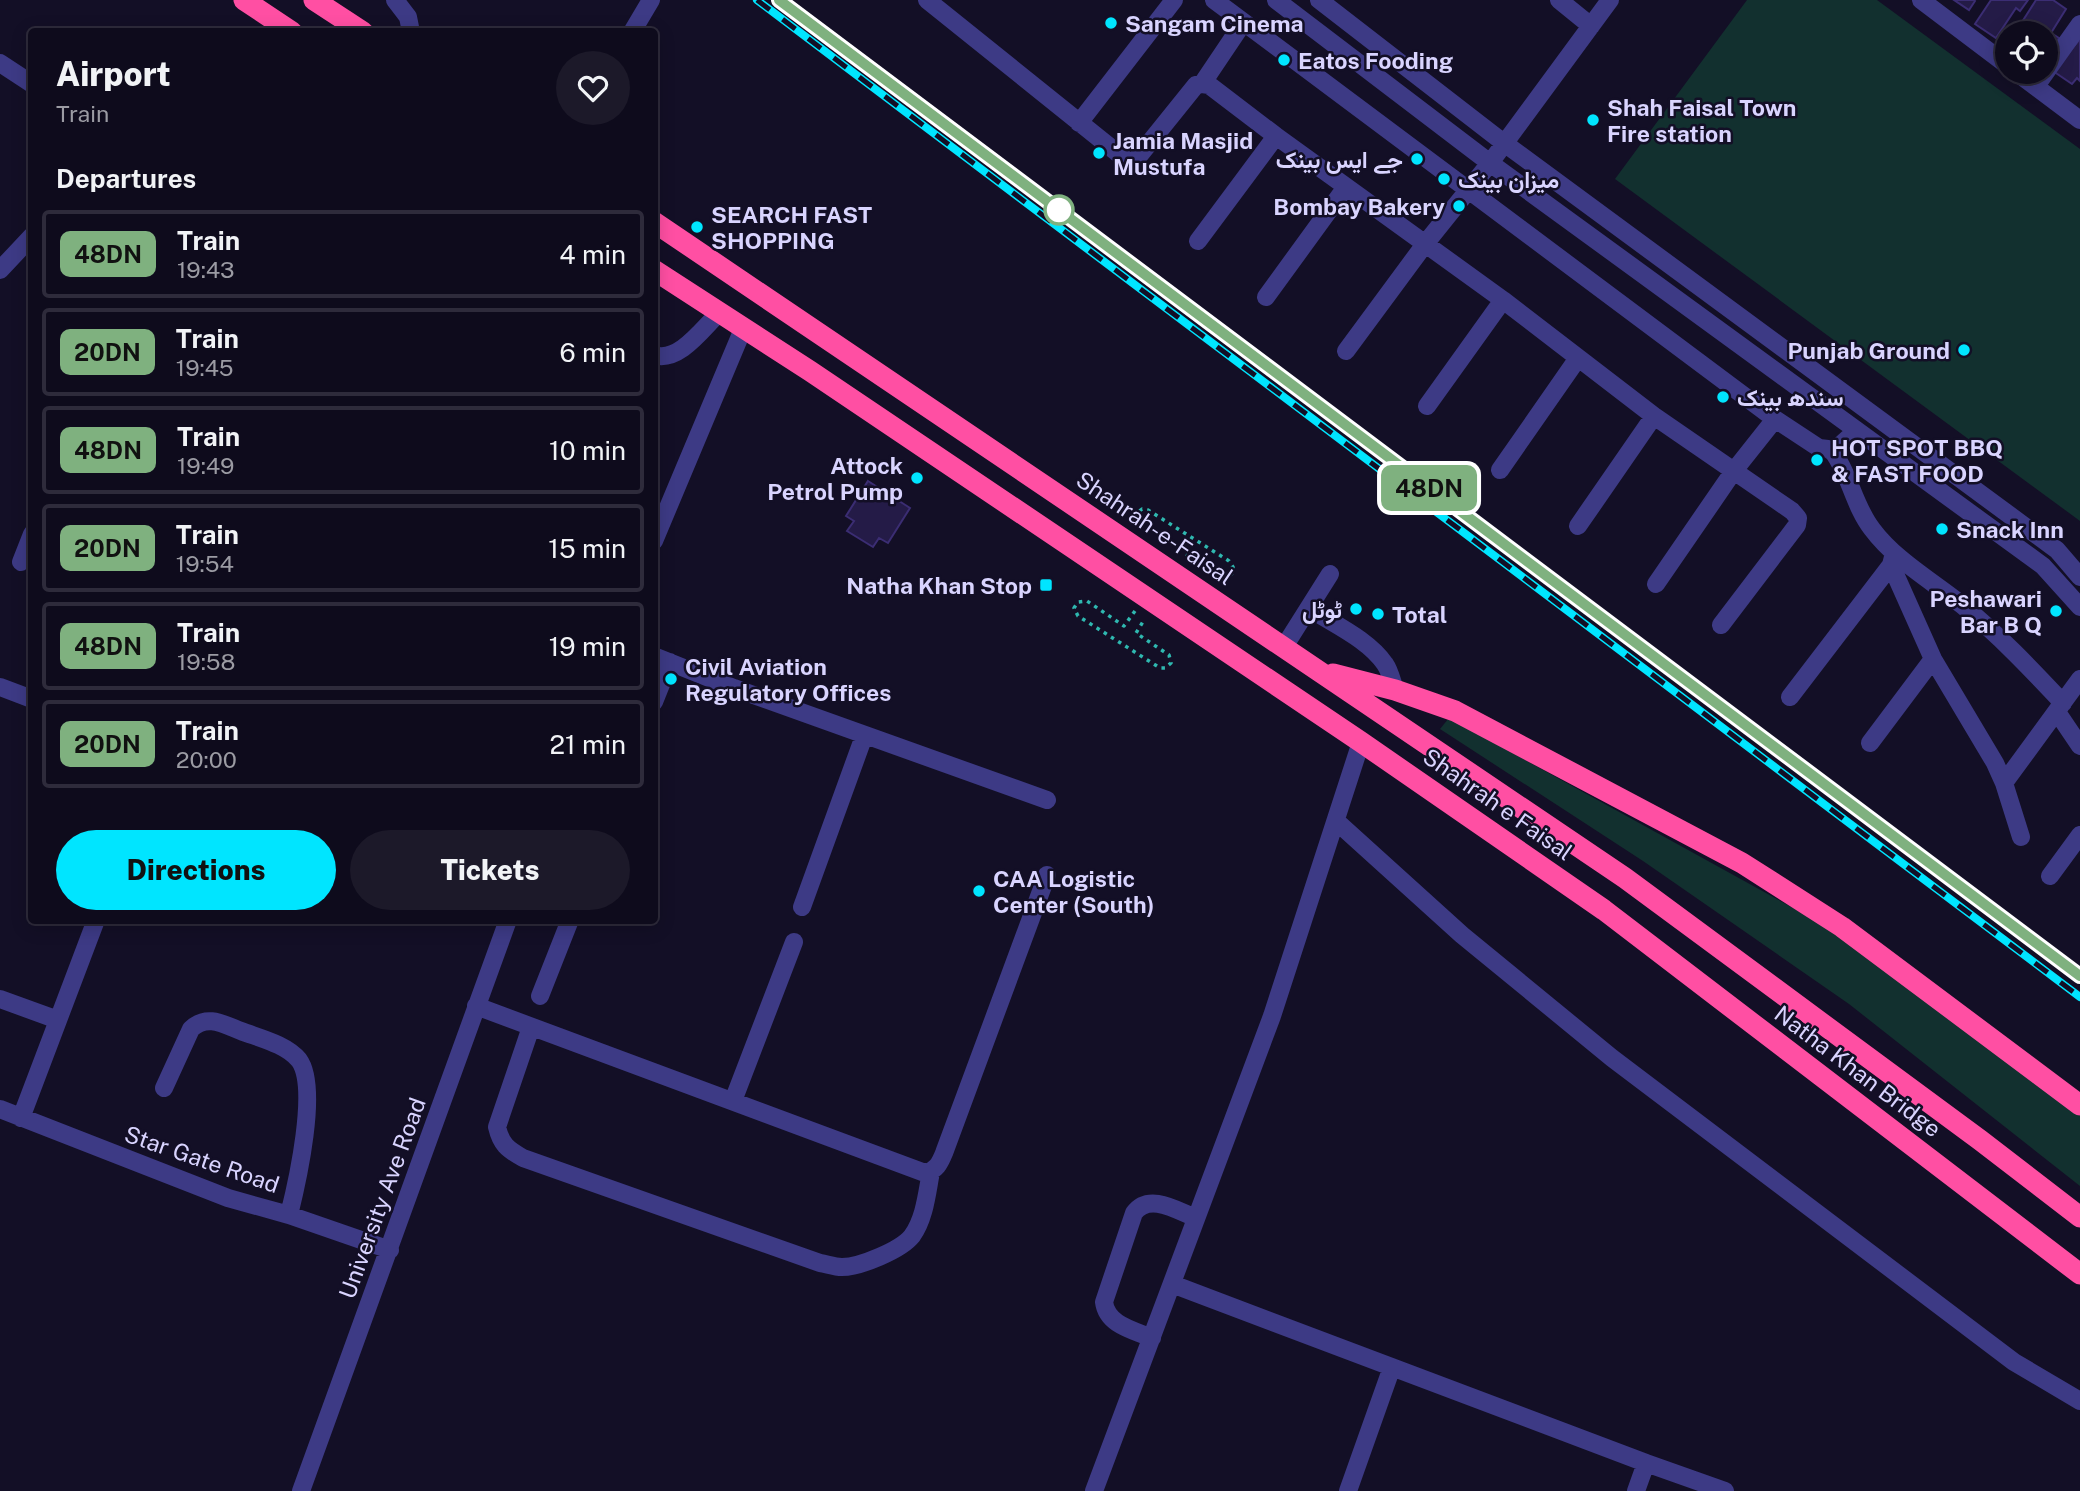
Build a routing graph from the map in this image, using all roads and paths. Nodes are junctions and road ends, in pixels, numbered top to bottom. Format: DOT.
graph roads {
  1 [pos="244,0"];
  2 [pos="315,0"];
  3 [pos="395,0"];
  4 [pos="651,0"];
  5 [pos="1174,0"];
  6 [pos="1214,0"];
  7 [pos="1276,0"];
  8 [pos="1319,0"];
  9 [pos="1559,0"];
  10 [pos="1610,0"];
  11 [pos="1921,0"];
  12 [pos="936,3"];
  13 [pos="1243,23"];
  14 [pos="2080,24"];
  15 [pos="1591,26"];
  16 [pos="286,28"];
  17 [pos="357,28"];
  18 [pos="410,28"];
  19 [pos="634,28"];
  20 [pos="1995,56"];
  21 [pos="0,64"];
  22 [pos="28,82"];
  23 [pos="1202,84"];
  24 [pos="2033,84"];
  25 [pos="2036,86"];
  26 [pos="2080,120"];
  27 [pos="1079,123"];
  28 [pos="1276,136"];
  29 [pos="1504,143"];
  30 [pos="1490,163"];
  31 [pos="1346,187"];
  32 [pos="1468,189"];
  33 [pos="658,225"];
  34 [pos="28,240"];
  35 [pos="1198,242"];
  36 [pos="1424,244"];
  37 [pos="0,270"];
  38 [pos="658,273"];
  39 [pos="1266,298"];
  40 [pos="1503,300"];
  41 [pos="719,313"];
  42 [pos="743,329"];
  43 [pos="1346,351"];
  44 [pos="658,356"];
  45 [pos="1578,358"];
  46 [pos="1427,406"];
  47 [pos="1654,416"];
  48 [pos="1775,419"];
  49 [pos="1856,432"];
  50 [pos="1832,452"];
  51 [pos="1500,470"];
  52 [pos="1733,471"];
  53 [pos="1578,526"];
  54 [pos="1148,530"];
  55 [pos="658,531"];
  56 [pos="28,544"];
  57 [pos="1892,559"];
  58 [pos="21,562"];
  59 [pos="1173,572"];
  60 [pos="1330,574"];
  61 [pos="2080,577"];
  62 [pos="1656,584"];
  63 [pos="1155,603"];
  64 [pos="2080,607"];
  65 [pos="1309,608"];
  66 [pos="1721,625"];
  67 [pos="1124,626"];
  68 [pos="1284,647"];
  69 [pos="662,659"];
  70 [pos="1933,659"];
  71 [pos="1317,670"];
  72 [pos="658,680"];
  73 [pos="2080,680"];
  74 [pos="0,687"];
  75 [pos="1395,690"];
  76 [pos="1790,697"];
  77 [pos="28,698"];
  78 [pos="2060,707"];
  79 [pos="864,736"];
  80 [pos="1361,742"];
  81 [pos="1870,743"];
  82 [pos="2080,746"];
  83 [pos="2004,783"];
  84 [pos="1047,800"];
  85 [pos="1336,821"];
  86 [pos="2080,835"];
  87 [pos="2021,837"];
  88 [pos="1047,875"];
  89 [pos="2050,876"];
  90 [pos="1625,878"];
  91 [pos="802,907"];
  92 [pos="1604,910"];
  93 [pos="94,924"];
  94 [pos="507,924"];
  95 [pos="568,924"];
  96 [pos="794,942"];
  97 [pos="540,996"];
  98 [pos="0,999"];
  99 [pos="476,1006"];
  100 [pos="58,1020"];
  101 [pos="531,1027"];
  102 [pos="164,1088"];
  103 [pos="733,1101"];
  104 [pos="2080,1104"];
  105 [pos="0,1109"];
  106 [pos="21,1118"];
  107 [pos="931,1172"];
  108 [pos="289,1215"];
  109 [pos="2080,1217"];
  110 [pos="1196,1218"];
  111 [pos="390,1250"];
  112 [pos="2080,1274"];
  113 [pos="1172,1284"];
  114 [pos="1152,1338"];
  115 [pos="1392,1367"];
  116 [pos="2080,1401"];
  117 [pos="1646,1463"];
  118 [pos="301,1491"];
  119 [pos="1094,1491"];
  120 [pos="1348,1491"];
  121 [pos="1636,1491"];
  122 [pos="1725,1491"];
  1 -- 16 [label="highway"];
  2 -- 17 [label="highway"];
  3 -- 18 [label="street"];
  4 -- 19 [label="street"];
  5 -- 27 [label="street"];
  6 -- 13 [label="street"];
  7 -- 30 [label="street"];
  8 -- 29 [label="street"];
  9 -- 15 [label="street"];
  10 -- 15 [label="street"];
  11 -- 20 [label="street"];
  12 -- 27 [label="street"];
  13 -- 23 [label="street"];
  13 -- 32 [label="street"];
  14 -- 25 [label="street"];
  15 -- 29 [label="street"];
  21 -- 22 [label="street"];
  23 -- 27 [label="street"];
  23 -- 28 [label="street"];
  24 -- 25 [label="street"];
  25 -- 26 [label="street"];
  28 -- 31 [label="street"];
  28 -- 35 [label="street"];
  29 -- 30 [label="street"];
  29 -- 61 [label="street"];
  30 -- 32 [label="street"];
  30 -- 49 [label="street"];
  31 -- 36 [label="street"];
  31 -- 39 [label="street"];
  32 -- 36 [label="street"];
  32 -- 48 [label="street"];
  33 -- 59 [label="highway, Shahrah-e-Faisal"];
  34 -- 37 [label="street"];
  36 -- 40 [label="street"];
  36 -- 43 [label="street"];
  38 -- 41 [label="highway"];
  40 -- 45 [label="street"];
  40 -- 46 [label="street"];
  41 -- 42 [label="highway"];
  41 -- 44 [label="street"];
  42 -- 55 [label="street"];
  42 -- 63 [label="highway"];
  45 -- 47 [label="street"];
  45 -- 51 [label="street"];
  47 -- 52 [label="street"];
  47 -- 53 [label="street"];
  48 -- 50 [label="street"];
  48 -- 52 [label="street"];
  49 -- 50 [label="street"];
  49 -- 64 [label="street"];
  50 -- 57 [label="street"];
  52 -- 62 [label="street"];
  52 -- 66 [label="street"];
  54 -- 59 [label="path"];
  56 -- 58 [label="street"];
  57 -- 70 [label="street"];
  57 -- 76 [label="street"];
  57 -- 78 [label="street"];
  59 -- 68 [label="highway, Shahrah-e-Faisal"];
  60 -- 65 [label="street"];
  63 -- 67 [label="path"];
  63 -- 80 [label="highway"];
  65 -- 68 [label="street"];
  65 -- 75 [label="street"];
  68 -- 71 [label="highway, Shahrah-e-Faisal"];
  69 -- 72 [label="street"];
  69 -- 79 [label="street"];
  70 -- 81 [label="street"];
  70 -- 83 [label="street"];
  71 -- 75 [label="highway"];
  71 -- 90 [label="highway, Shahrah-e-Faisal"];
  73 -- 78 [label="street"];
  74 -- 77 [label="street"];
  75 -- 104 [label="highway"];
  78 -- 82 [label="street"];
  78 -- 83 [label="street"];
  79 -- 84 [label="street"];
  79 -- 91 [label="street"];
  80 -- 85 [label="street"];
  80 -- 92 [label="highway, Shahrah e Faisal"];
  83 -- 87 [label="street"];
  85 -- 110 [label="street"];
  85 -- 116 [label="street"];
  86 -- 89 [label="street"];
  88 -- 107 [label="street"];
  90 -- 109 [label="highway, Natha Khan Bridge"];
  92 -- 112 [label="highway, Natha Khan Bridge"];
  93 -- 100 [label="street"];
  94 -- 99 [label="street, University Ave Road"];
  95 -- 97 [label="street"];
  96 -- 103 [label="street"];
  98 -- 100 [label="street"];
  99 -- 101 [label="street"];
  99 -- 111 [label="street, University Ave Road"];
  100 -- 106 [label="street"];
  101 -- 103 [label="street"];
  101 -- 107 [label="street"];
  102 -- 108 [label="street"];
  103 -- 107 [label="street"];
  105 -- 106 [label="street, Star Gate Road"];
  106 -- 108 [label="street, Star Gate Road"];
  108 -- 111 [label="street, Star Gate Road"];
  110 -- 113 [label="street"];
  110 -- 114 [label="street"];
  111 -- 118 [label="street, University Ave Road"];
  113 -- 114 [label="street"];
  113 -- 115 [label="street"];
  114 -- 119 [label="street"];
  115 -- 117 [label="street"];
  115 -- 120 [label="street"];
  117 -- 121 [label="street"];
  117 -- 122 [label="street"];
}
